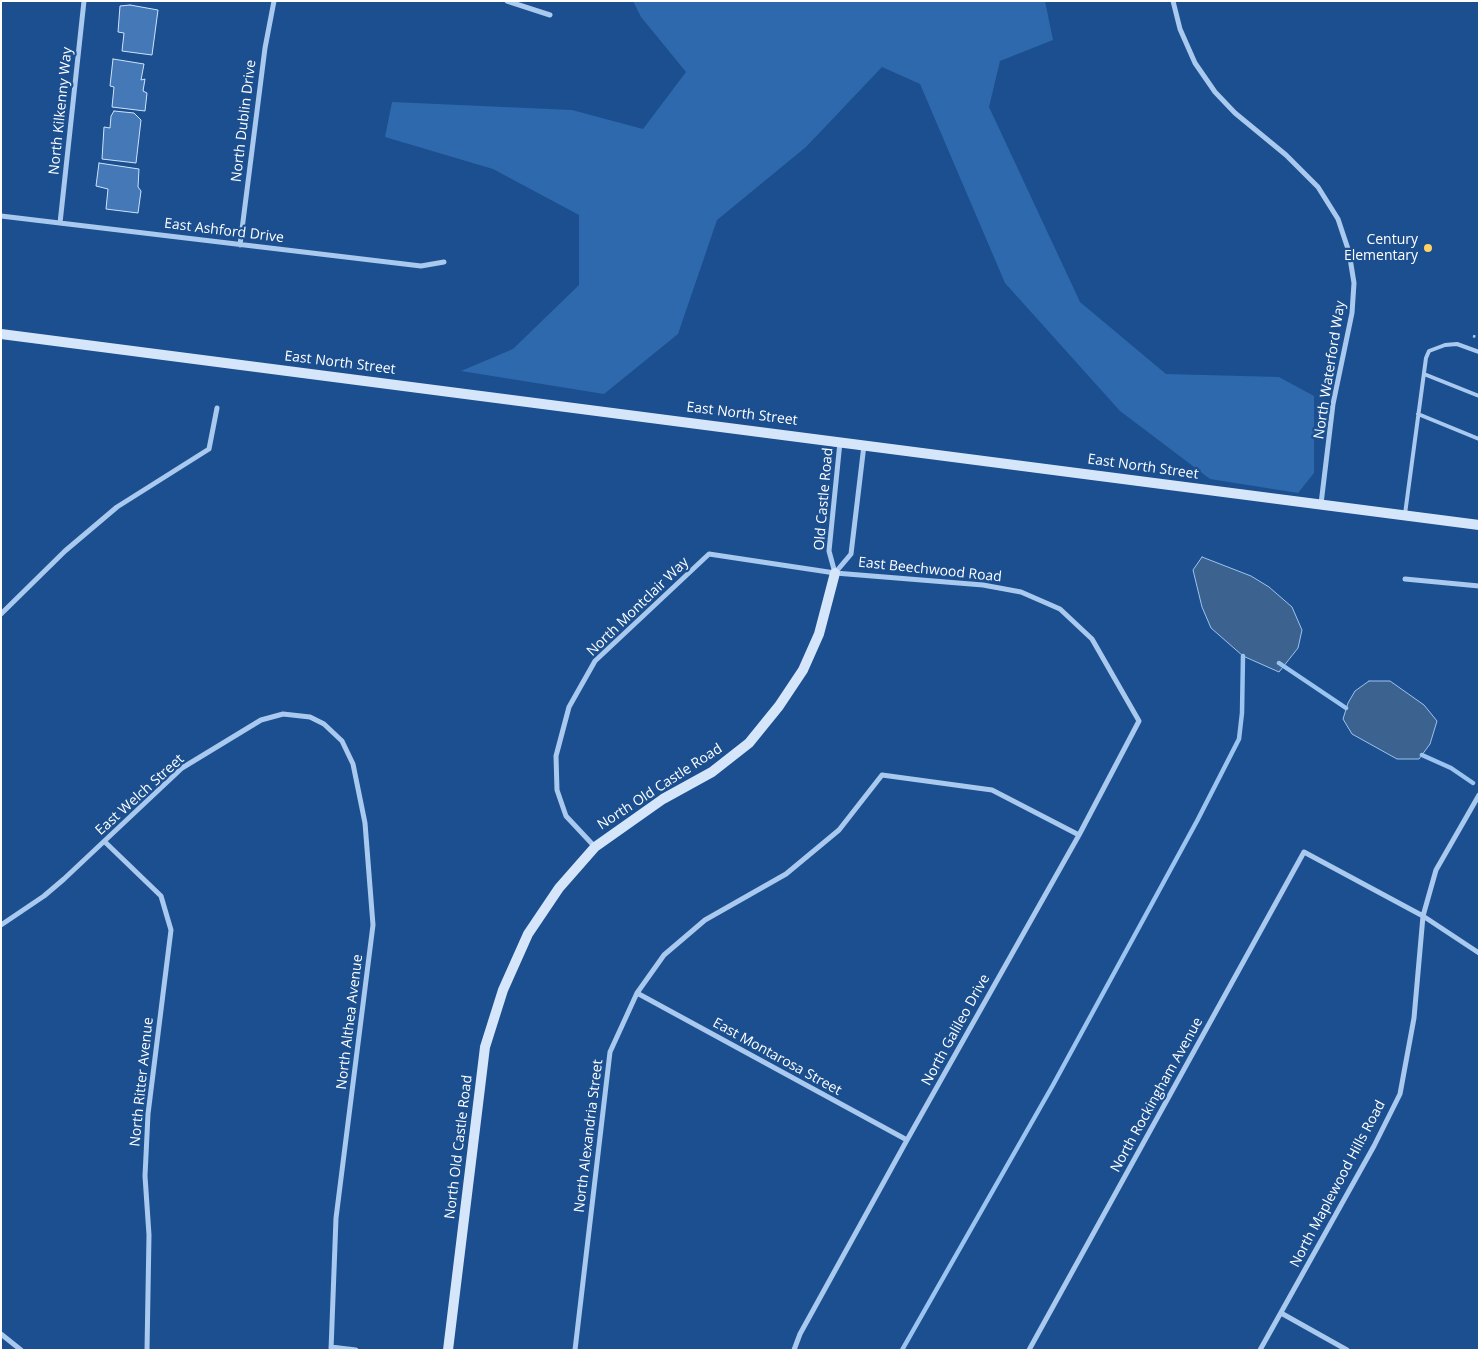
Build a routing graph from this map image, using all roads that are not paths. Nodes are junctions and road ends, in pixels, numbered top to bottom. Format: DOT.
graph roads {
  1 [pos="84,1"];
  2 [pos="274,1"];
  3 [pos="507,1"];
  4 [pos="1172,1"];
  5 [pos="550,15"];
  6 [pos="1,216"];
  7 [pos="60,223"];
  8 [pos="240,244"];
  9 [pos="444,262"];
  10 [pos="1,334"];
  11 [pos="1479,352"];
  12 [pos="1424,374"];
  13 [pos="1479,396"];
  14 [pos="217,408"];
  15 [pos="1418,414"];
  16 [pos="1479,439"];
  17 [pos="840,441"];
  18 [pos="864,444"];
  19 [pos="1321,505"];
  20 [pos="1405,515"];
  21 [pos="1479,524"];
  22 [pos="835,573"];
  23 [pos="1405,579"];
  24 [pos="1479,586"];
  25 [pos="1,614"];
  26 [pos="310,717"];
  27 [pos="1139,722"];
  28 [pos="1479,795"];
  29 [pos="1079,835"];
  30 [pos="105,842"];
  31 [pos="595,847"];
  32 [pos="1423,916"];
  33 [pos="1,924"];
  34 [pos="1479,953"];
  35 [pos="637,993"];
  36 [pos="907,1140"];
  37 [pos="1281,1313"];
  38 [pos="1,1334"];
  39 [pos="331,1348"];
  40 [pos="21,1350"];
  41 [pos="147,1350"];
  42 [pos="356,1350"];
  43 [pos="448,1350"];
  44 [pos="575,1350"];
  45 [pos="794,1350"];
  46 [pos="1029,1350"];
  47 [pos="1260,1350"];
  48 [pos="1347,1350"];
  1 -- 7 [label="street, North Kilkenny Way"];
  2 -- 8 [label="street, North Dublin Drive"];
  3 -- 5 [label="street"];
  4 -- 19 [label="street, North Waterford Way"];
  6 -- 7 [label="street, East Ashford Drive"];
  7 -- 8 [label="street, East Ashford Drive"];
  8 -- 9 [label="street, East Ashford Drive"];
  10 -- 17 [label="street, East North Street"];
  11 -- 12 [label="lane"];
  12 -- 13 [label="lane"];
  12 -- 15 [label="lane"];
  14 -- 25 [label="street"];
  15 -- 16 [label="lane"];
  15 -- 20 [label="lane"];
  17 -- 18 [label="street, East North Street"];
  17 -- 22 [label="street, Old Castle Road"];
  18 -- 19 [label="street, East North Street"];
  18 -- 22 [label="street, Old Castle Road"];
  19 -- 20 [label="street, East North Street"];
  20 -- 21 [label="street, East North Street"];
  22 -- 27 [label="street, East Beechwood Road"];
  22 -- 31 [label="street, North Old Castle Road"];
  22 -- 31 [label="street, North Montclair Way"];
  23 -- 24 [label="street"];
  26 -- 30 [label="street, East Welch Street"];
  26 -- 39 [label="street, North Althea Avenue"];
  27 -- 29 [label="street, North Galileo Drive"];
  28 -- 32 [label="street, North Maplewood Hills Road"];
  29 -- 35 [label="street, North Alexandria Street"];
  29 -- 36 [label="street, North Galileo Drive"];
  30 -- 33 [label="street, East Welch Street"];
  30 -- 41 [label="street, North Ritter Avenue"];
  31 -- 43 [label="street, North Old Castle Road"];
  32 -- 34 [label="street"];
  32 -- 37 [label="street, North Maplewood Hills Road"];
  32 -- 46 [label="street, North Rockingham Avenue"];
  35 -- 36 [label="street, East Montarosa Street"];
  35 -- 44 [label="street, North Alexandria Street"];
  36 -- 45 [label="street, North Galileo Drive"];
  37 -- 47 [label="street, North Maplewood Hills Road"];
  37 -- 48 [label="street"];
  38 -- 40 [label="street"];
  39 -- 42 [label="street"];
}
